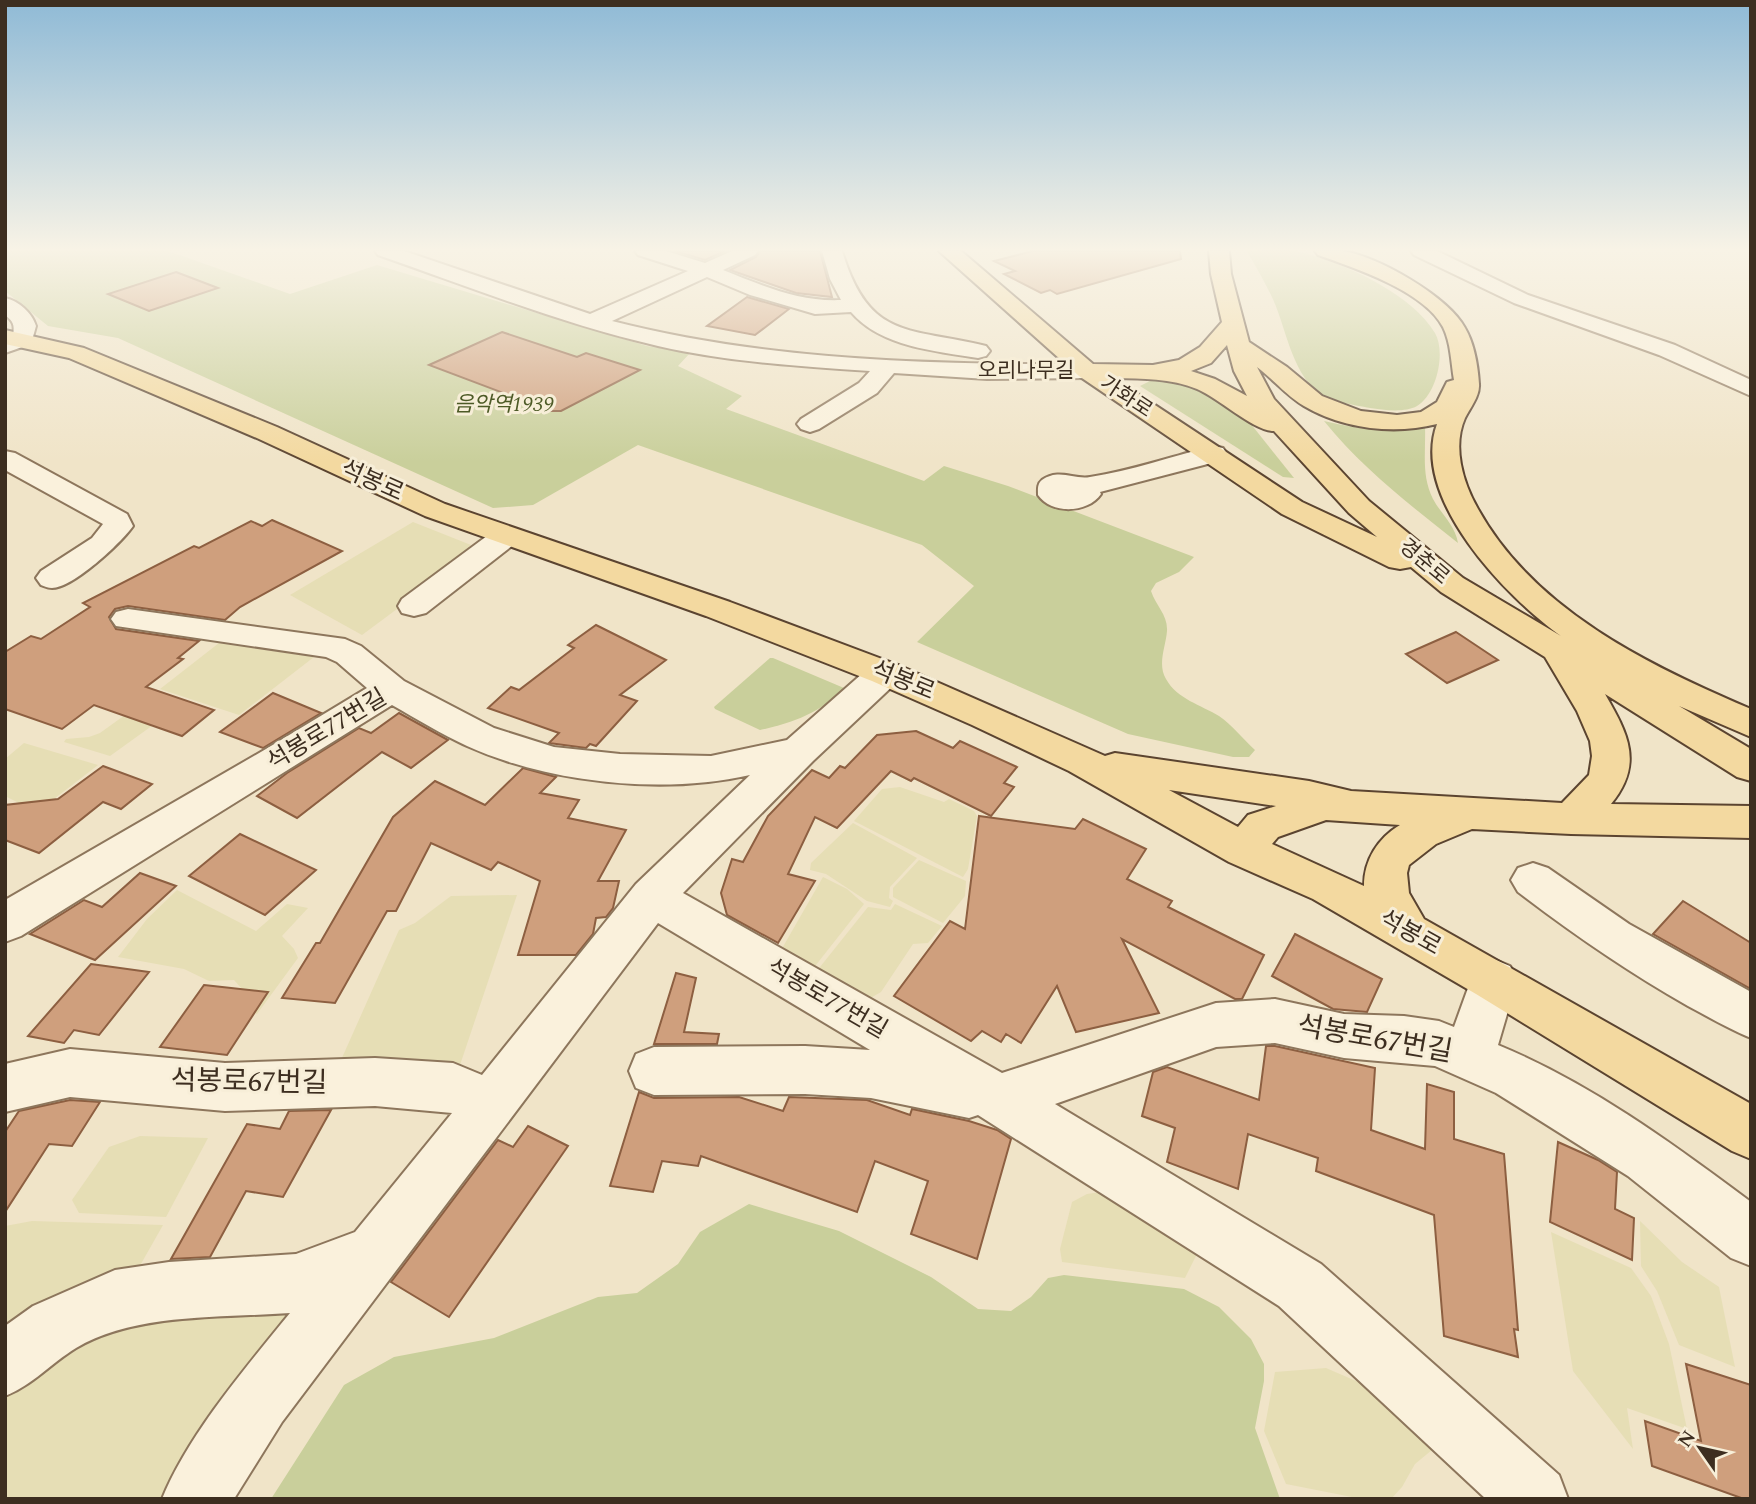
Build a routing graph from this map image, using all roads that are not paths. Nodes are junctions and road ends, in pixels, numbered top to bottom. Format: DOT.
graph roads {
  1 [pos="24,321"];
  2 [pos="591,321"];
  3 [pos="872,321"];
  4 [pos="1030,321"];
  5 [pos="1233,321"];
  6 [pos="1448,321"];
  7 [pos="1585,321"];
  8 [pos="1236,334"];
  9 [pos="11,341"];
  10 [pos="888,365"];
  11 [pos="1464,369"];
  12 [pos="1087,371"];
  13 [pos="1152,372"];
  14 [pos="1751,389"];
  15 [pos="810,424"];
  16 [pos="1296,440"];
  17 [pos="1213,454"];
  18 [pos="5,459"];
  19 [pos="1085,487"];
  20 [pos="506,536"];
  21 [pos="1501,566"];
  22 [pos="52,578"];
  23 [pos="1452,585"];
  24 [pos="414,606"];
  25 [pos="128,618"];
  26 [pos="1559,651"];
  27 [pos="885,673"];
  28 [pos="391,689"];
  29 [pos="1751,724"];
  30 [pos="799,751"];
  31 [pos="1083,761"];
  32 [pos="1751,767"];
  33 [pos="1379,808"];
  34 [pos="1472,814"];
  35 [pos="1570,819"];
  36 [pos="1751,822"];
  37 [pos="1244,850"];
  38 [pos="1533,880"];
  39 [pos="652,897"];
  40 [pos="5,923"];
  41 [pos="1408,932"];
  42 [pos="1493,980"];
  43 [pos="1751,1016"];
  44 [pos="1470,1057"];
  45 [pos="654,1071"];
  46 [pos="5,1088"];
  47 [pos="999,1099"];
  48 [pos="490,1105"];
  49 [pos="1751,1133"];
  50 [pos="1751,1238"];
  51 [pos="372,1255"];
  52 [pos="5,1365"];
  53 [pos="195,1499"];
  54 [pos="1535,1499"];
  1 -- 9 [label="street"];
  2 -- 10 [label="street, 오리나무길"];
  3 -- 12 [label="street"];
  4 -- 12 [label="main road, 가화로"];
  5 -- 8 [label="main road, 경춘로"];
  6 -- 11 [label="main road"];
  7 -- 14 [label="street"];
  8 -- 11 [label="main road"];
  8 -- 13 [label="main road"];
  8 -- 16 [label="main road, 경춘로"];
  9 -- 20 [label="main road, 석봉로"];
  10 -- 12 [label="street, 오리나무길"];
  10 -- 15 [label="street"];
  11 -- 21 [label="main road"];
  12 -- 13 [label="main road"];
  12 -- 17 [label="main road, 가화로"];
  13 -- 16 [label="main road"];
  16 -- 23 [label="main road, 경춘로"];
  17 -- 19 [label="street"];
  17 -- 23 [label="main road, 가화로"];
  18 -- 22 [label="street"];
  20 -- 24 [label="street"];
  20 -- 27 [label="main road, 석봉로"];
  21 -- 26 [label="main road"];
  21 -- 29 [label="main road"];
  23 -- 26 [label="main road, 경춘로"];
  25 -- 28 [label="street"];
  26 -- 32 [label="main road, 경춘로"];
  26 -- 35 [label="main road"];
  27 -- 30 [label="street"];
  27 -- 31 [label="main road, 석봉로"];
  28 -- 30 [label="street, 석봉로77번길"];
  28 -- 40 [label="street, 석봉로77번길"];
  30 -- 39 [label="street"];
  31 -- 33 [label="main road"];
  31 -- 37 [label="main road, 석봉로"];
  33 -- 34 [label="main road"];
  33 -- 37 [label="main road"];
  34 -- 35 [label="main road"];
  34 -- 41 [label="main road"];
  35 -- 36 [label="main road"];
  37 -- 41 [label="main road, 석봉로"];
  38 -- 43 [label="street"];
  39 -- 47 [label="street, 석봉로77번길"];
  39 -- 48 [label="street"];
  41 -- 42 [label="main road, 석봉로"];
  42 -- 44 [label="street"];
  42 -- 49 [label="main road, 석봉로"];
  44 -- 47 [label="street, 석봉로67번길"];
  44 -- 50 [label="street, 석봉로67번길"];
  45 -- 47 [label="street"];
  46 -- 48 [label="street, 석봉로67번길"];
  47 -- 54 [label="street"];
  48 -- 51 [label="street"];
  51 -- 52 [label="street"];
  51 -- 53 [label="street"];
}
